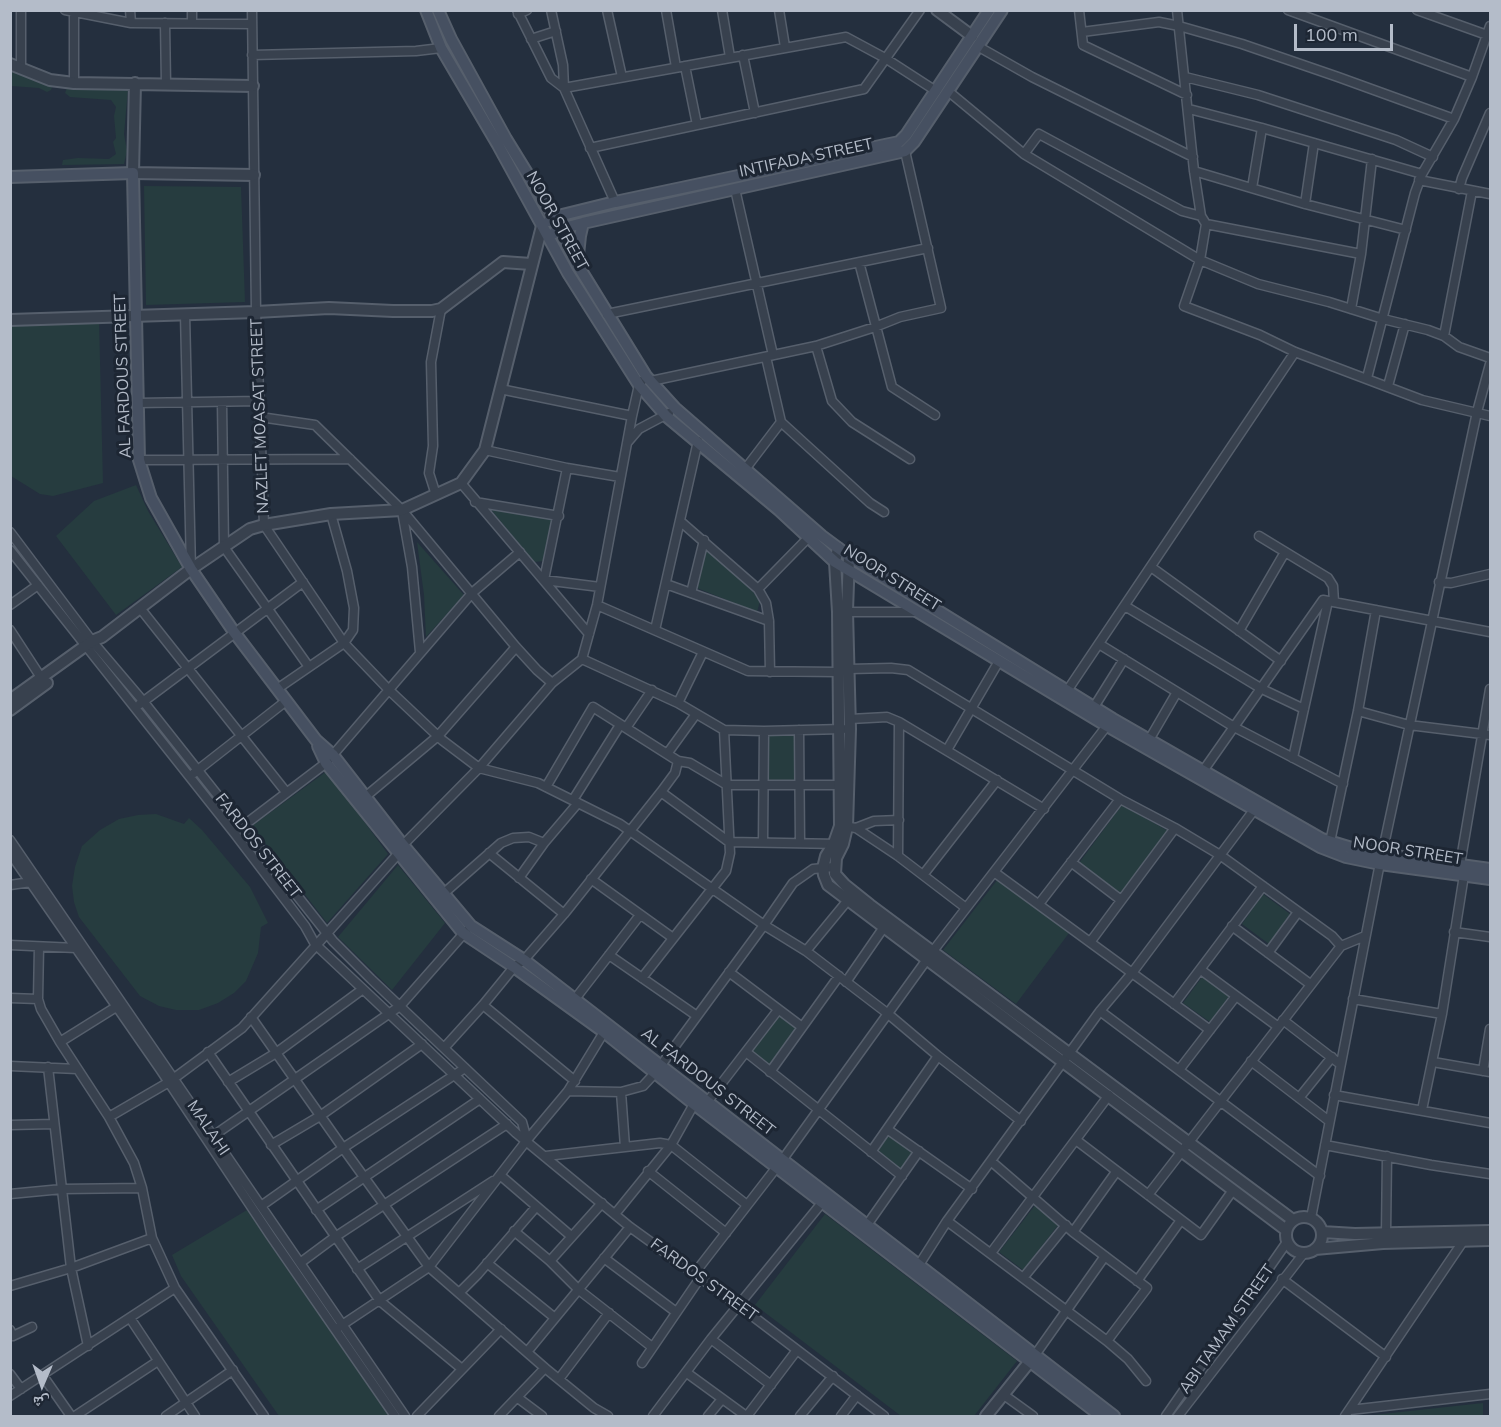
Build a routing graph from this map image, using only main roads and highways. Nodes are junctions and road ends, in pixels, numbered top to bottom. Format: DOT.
graph roads {
  1 [pos="426,10"];
  2 [pos="989,10"];
  3 [pos="1002,10"];
  4 [pos="440,11"];
  5 [pos="10,177"];
  6 [pos="554,218"];
  7 [pos="583,223"];
  8 [pos="560,229"];
  9 [pos="543,234"];
  10 [pos="577,264"];
  11 [pos="671,412"];
  12 [pos="1110,723"];
  13 [pos="329,759"];
  14 [pos="400,849"];
  15 [pos="1381,859"];
  16 [pos="1491,869"];
  17 [pos="1462,870"];
  18 [pos="1491,879"];
  19 [pos="467,930"];
  20 [pos="658,1068"];
  21 [pos="780,1163"];
  22 [pos="826,1198"];
  23 [pos="916,1269"];
  24 [pos="1032,1359"];
  25 [pos="1102,1416"];
  26 [pos="1114,1416"];
  1 -- 9 [label="main road, NOOR STREET"];
  2 -- 6 [label="main road, INTIFADA STREET"];
  3 -- 7 [label="main road, INTIFADA STREET"];
  4 -- 6 [label="main road, NOOR STREET"];
  5 -- 13 [label="main road, AL FARDOUS STREET"];
  6 -- 8 [label="main road, NOOR STREET"];
  6 -- 9 [label="main road, INTIFADA STREET"];
  7 -- 8 [label="main road, INTIFADA STREET"];
  7 -- 10 [label="main road"];
  8 -- 9 [label="main road, INTIFADA STREET"];
  8 -- 10 [label="main road, NOOR STREET"];
  9 -- 11 [label="main road, NOOR STREET"];
  10 -- 11 [label="main road, NOOR STREET"];
  11 -- 12 [label="main road, NOOR STREET"];
  11 -- 12 [label="main road, NOOR STREET"];
  12 -- 15 [label="main road, NOOR STREET"];
  12 -- 15 [label="main road, NOOR STREET"];
  13 -- 14 [label="main road, AL FARDOUS STREET"];
  13 -- 14 [label="main road, AL FARDOUS STREET"];
  14 -- 19 [label="main road, AL FARDOUS STREET"];
  14 -- 19 [label="main road, AL FARDOUS STREET"];
  15 -- 17 [label="main road, NOOR STREET"];
  16 -- 17 [label="main road, NOOR STREET"];
  17 -- 18 [label="main road, NOOR STREET"];
  19 -- 20 [label="main road, AL FARDOUS STREET"];
  19 -- 20 [label="main road, AL FARDOUS STREET"];
  20 -- 21 [label="main road, AL FARDOUS STREET"];
  20 -- 21 [label="main road, AL FARDOUS STREET"];
  21 -- 22 [label="main road, AL FARDOUS STREET"];
  22 -- 23 [label="main road, AL FARDOUS STREET"];
  22 -- 23 [label="main road, AL FARDOUS STREET"];
  23 -- 24 [label="main road, AL FARDOUS STREET"];
  24 -- 25 [label="main road, AL FARDOUS STREET"];
  24 -- 26 [label="main road, AL FARDOUS STREET"];
}
